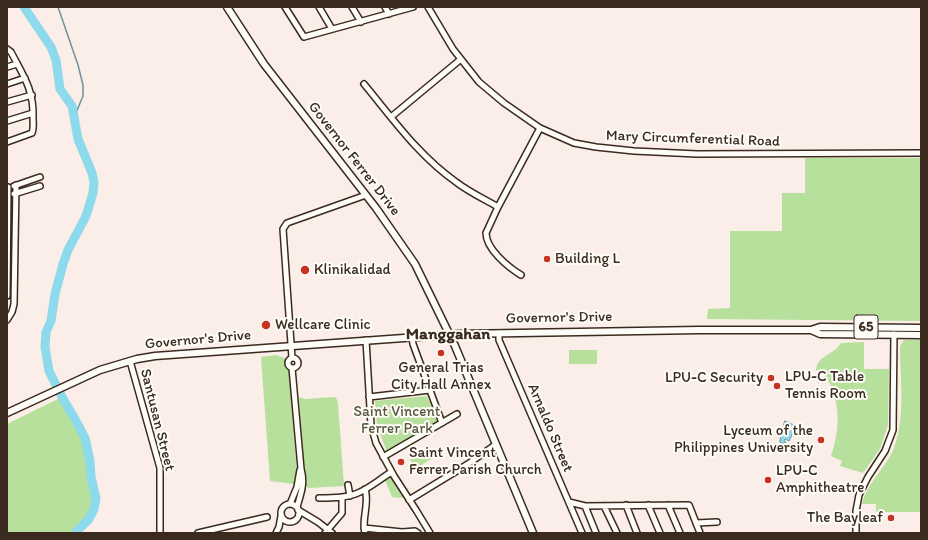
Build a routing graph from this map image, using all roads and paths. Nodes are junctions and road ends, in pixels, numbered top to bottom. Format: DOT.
graph roads {
  1 [pos="227,7"];
  2 [pos="285,7"];
  3 [pos="319,7"];
  4 [pos="352,7"];
  5 [pos="385,7"];
  6 [pos="413,7"];
  7 [pos="430,7"];
  8 [pos="389,14"];
  9 [pos="361,22"];
  10 [pos="332,29"];
  11 [pos="7,49"];
  12 [pos="461,59"];
  13 [pos="17,64"];
  14 [pos="7,67"];
  15 [pos="25,78"];
  16 [pos="7,84"];
  17 [pos="364,84"];
  18 [pos="32,95"];
  19 [pos="7,102"];
  20 [pos="33,113"];
  21 [pos="391,117"];
  22 [pos="7,121"];
  23 [pos="540,128"];
  24 [pos="7,142"];
  25 [pos="921,153"];
  26 [pos="40,177"];
  27 [pos="16,185"];
  28 [pos="40,186"];
  29 [pos="8,187"];
  30 [pos="16,193"];
  31 [pos="366,195"];
  32 [pos="8,196"];
  33 [pos="498,207"];
  34 [pos="521,275"];
  35 [pos="7,296"];
  36 [pos="7,320"];
  37 [pos="921,328"];
  38 [pos="811,330"];
  39 [pos="499,332"];
  40 [pos="449,334"];
  41 [pos="894,334"];
  42 [pos="921,335"];
  43 [pos="412,337"];
  44 [pos="366,340"];
  45 [pos="292,345"];
  46 [pos="130,361"];
  47 [pos="430,390"];
  48 [pos="369,397"];
  49 [pos="7,413"];
  50 [pos="457,414"];
  51 [pos="442,423"];
  52 [pos="495,445"];
  53 [pos="383,457"];
  54 [pos="301,469"];
  55 [pos="390,473"];
  56 [pos="348,485"];
  57 [pos="365,489"];
  58 [pos="350,496"];
  59 [pos="342,497"];
  60 [pos="319,498"];
  61 [pos="409,500"];
  62 [pos="568,502"];
  63 [pos="290,504"];
  64 [pos="626,505"];
  65 [pos="648,505"];
  66 [pos="668,505"];
  67 [pos="585,506"];
  68 [pos="604,506"];
  69 [pos="298,509"];
  70 [pos="281,516"];
  71 [pos="266,517"];
  72 [pos="298,517"];
  73 [pos="309,518"];
  74 [pos="286,521"];
  75 [pos="717,522"];
  76 [pos="696,523"];
  77 [pos="279,527"];
  78 [pos="364,530"];
  79 [pos="328,532"];
  80 [pos="396,532"];
  81 [pos="160,533"];
  82 [pos="198,533"];
  83 [pos="276,533"];
  84 [pos="418,533"];
  85 [pos="430,533"];
  86 [pos="533,533"];
  87 [pos="582,533"];
  88 [pos="596,533"];
  89 [pos="616,533"];
  90 [pos="637,533"];
  91 [pos="660,533"];
  92 [pos="680,533"];
  93 [pos="700,533"];
  94 [pos="856,533"];
  1 -- 31 [label="main road, Governor Ferrer Drive"];
  2 -- 10 [label="street"];
  3 -- 10 [label="street"];
  4 -- 9 [label="street"];
  5 -- 8 [label="street"];
  6 -- 8 [label="street"];
  7 -- 12 [label="street, Mary Circumferential Road"];
  8 -- 9 [label="street"];
  9 -- 10 [label="street"];
  11 -- 13 [label="street"];
  12 -- 21 [label="street"];
  12 -- 23 [label="street, Mary Circumferential Road"];
  13 -- 14 [label="street"];
  13 -- 15 [label="street"];
  15 -- 16 [label="street"];
  15 -- 18 [label="street"];
  17 -- 21 [label="street"];
  18 -- 19 [label="street"];
  18 -- 20 [label="street"];
  20 -- 22 [label="street"];
  20 -- 24 [label="street"];
  21 -- 33 [label="street"];
  23 -- 25 [label="street, Mary Circumferential Road"];
  23 -- 33 [label="street"];
  26 -- 27 [label="street"];
  27 -- 29 [label="street"];
  27 -- 30 [label="street"];
  28 -- 30 [label="street"];
  29 -- 32 [label="street"];
  30 -- 32 [label="street"];
  30 -- 36 [label="street"];
  31 -- 40 [label="main road, Governor Ferrer Drive"];
  31 -- 45 [label="street"];
  32 -- 35 [label="street"];
  33 -- 34 [label="street"];
  37 -- 38 [label="main road, Governor's Drive / 65"];
  38 -- 39 [label="main road, Governor's Drive / 65"];
  38 -- 41 [label="main road, Governor's Drive / 65"];
  39 -- 40 [label="main road, Governor's Drive / 65"];
  39 -- 62 [label="street, Arnaldo Street"];
  40 -- 43 [label="main road, Governor's Drive / 65"];
  40 -- 52 [label="main road, Governor Ferrer Drive"];
  41 -- 42 [label="main road, Governor's Drive / 65"];
  41 -- 94 [label="street"];
  43 -- 44 [label="main road, Governor's Drive / 65"];
  43 -- 47 [label="street"];
  44 -- 45 [label="main road, Governor's Drive / 65"];
  44 -- 48 [label="street"];
  45 -- 46 [label="main road, Governor's Drive / 65"];
  45 -- 54 [label="street"];
  46 -- 49 [label="main road, Governor's Drive / 65"];
  46 -- 81 [label="street, Santusan Street"];
  47 -- 48 [label="street"];
  47 -- 51 [label="street"];
  48 -- 53 [label="street"];
  50 -- 51 [label="street"];
  51 -- 53 [label="street"];
  52 -- 61 [label="street"];
  52 -- 86 [label="main road, Governor Ferrer Drive"];
  53 -- 61 [label="street"];
  54 -- 63 [label="street"];
  54 -- 69 [label="street"];
  55 -- 57 [label="street"];
  56 -- 58 [label="street"];
  57 -- 58 [label="street"];
  57 -- 78 [label="street"];
  58 -- 59 [label="street"];
  59 -- 60 [label="street"];
  59 -- 79 [label="street"];
  61 -- 85 [label="street"];
  62 -- 67 [label="street"];
  62 -- 87 [label="street, Arnaldo Street"];
  63 -- 69 [label="street"];
  63 -- 70 [label="street"];
  64 -- 65 [label="street"];
  64 -- 68 [label="street"];
  64 -- 90 [label="street"];
  65 -- 66 [label="street"];
  65 -- 91 [label="street"];
  66 -- 76 [label="street"];
  66 -- 92 [label="street"];
  67 -- 68 [label="street"];
  67 -- 88 [label="street"];
  68 -- 89 [label="street"];
  69 -- 72 [label="street"];
  69 -- 73 [label="street"];
  70 -- 74 [label="street"];
  70 -- 77 [label="street"];
  71 -- 82 [label="street"];
  72 -- 73 [label="street"];
  72 -- 74 [label="street"];
  73 -- 79 [label="street"];
  74 -- 77 [label="street"];
  75 -- 76 [label="street"];
  76 -- 93 [label="street"];
  77 -- 83 [label="street"];
  78 -- 80 [label="street"];
  80 -- 84 [label="street"];
}
